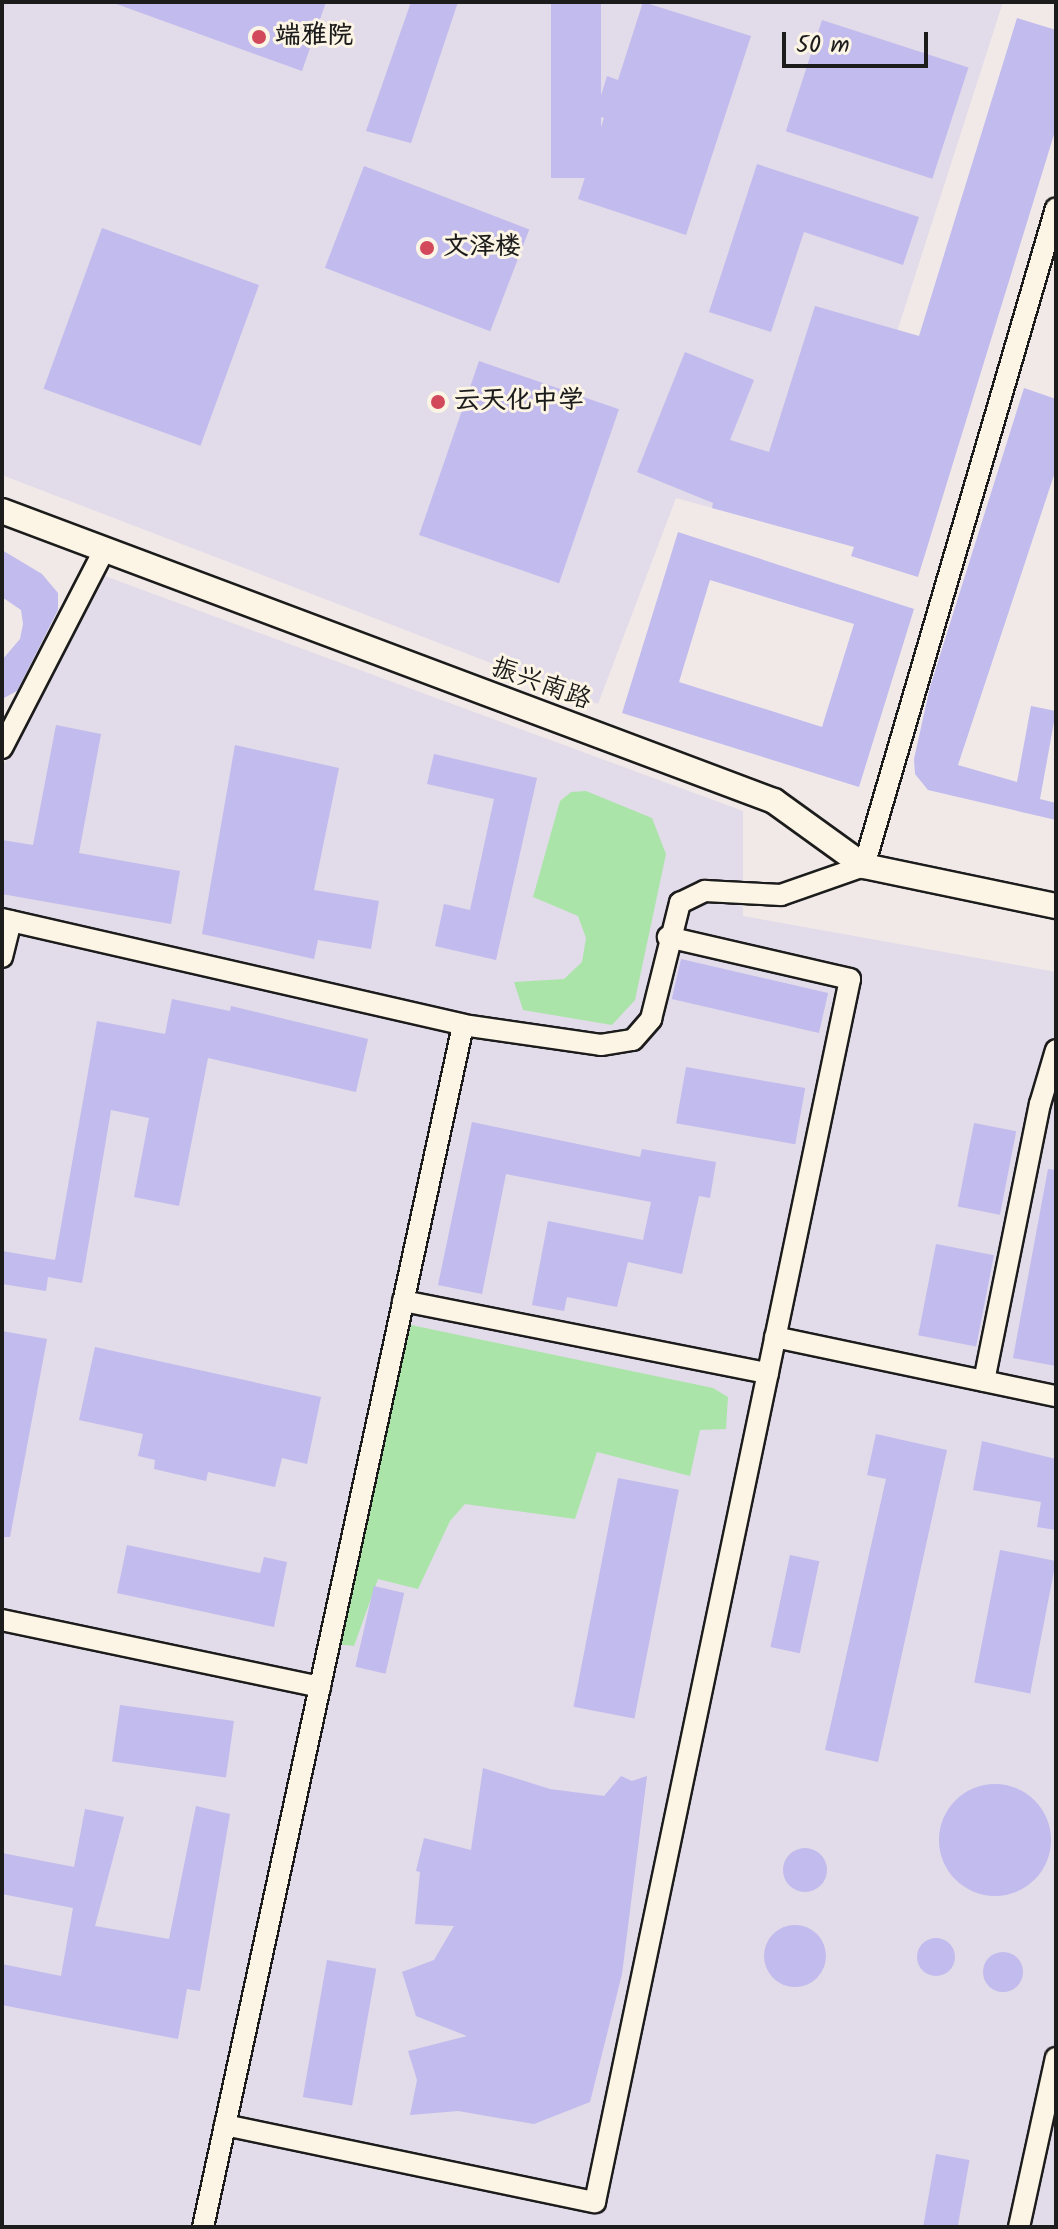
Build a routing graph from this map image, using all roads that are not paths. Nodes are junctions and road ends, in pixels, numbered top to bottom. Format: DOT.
graph roads {
  1 [pos="1056,208"];
  2 [pos="2,511"];
  3 [pos="103,552"];
  4 [pos="2,748"];
  5 [pos="864,866"];
  6 [pos="1056,906"];
  7 [pos="6,920"];
  8 [pos="668,937"];
  9 [pos="2,957"];
  10 [pos="463,1025"];
  11 [pos="1056,1050"];
  12 [pos="403,1301"];
  13 [pos="775,1337"];
  14 [pos="768,1373"];
  15 [pos="984,1381"];
  16 [pos="1056,1396"];
  17 [pos="2,1620"];
  18 [pos="320,1687"];
  19 [pos="1056,2058"];
  20 [pos="225,2125"];
  21 [pos="203,2227"];
  22 [pos="1019,2227"];
  1 -- 5 [label="street"];
  2 -- 3 [label="main road, 振兴南路"];
  3 -- 4 [label="street"];
  3 -- 5 [label="main road, 振兴南路"];
  5 -- 6 [label="main road, 振兴南路"];
  5 -- 8 [label="street"];
  7 -- 9 [label="street"];
  7 -- 10 [label="street"];
  8 -- 10 [label="street"];
  8 -- 13 [label="street"];
  10 -- 12 [label="street"];
  11 -- 15 [label="street"];
  12 -- 14 [label="street"];
  12 -- 18 [label="street"];
  13 -- 14 [label="street"];
  13 -- 15 [label="street"];
  14 -- 20 [label="street"];
  15 -- 16 [label="street"];
  17 -- 18 [label="street"];
  18 -- 20 [label="street"];
  19 -- 22 [label="street"];
  20 -- 21 [label="street"];
}
